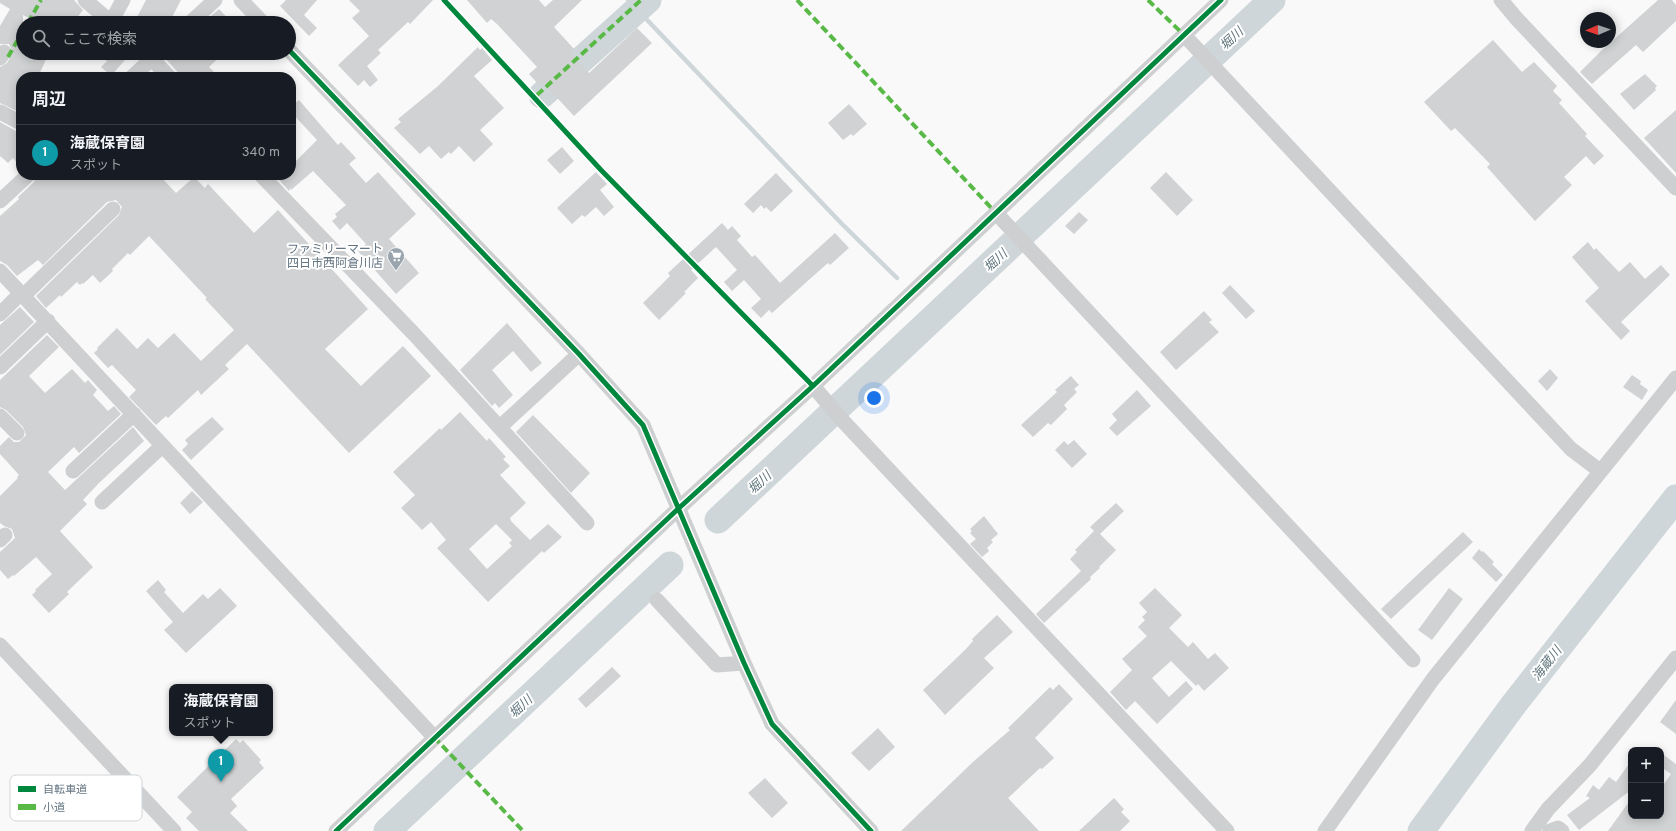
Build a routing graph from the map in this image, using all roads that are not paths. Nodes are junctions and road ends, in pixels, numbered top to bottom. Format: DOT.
graph roads {
  1 [pos="85,0"];
  2 [pos="123,0"];
  3 [pos="215,0"];
  4 [pos="241,0"];
  5 [pos="1221,0"];
  6 [pos="1501,0"];
  7 [pos="104,16"];
  8 [pos="115,16"];
  9 [pos="198,16"];
  10 [pos="256,16"];
  11 [pos="1184,35"];
  12 [pos="296,57"];
  13 [pos="148,60"];
  14 [pos="157,60"];
  15 [pos="137,72"];
  16 [pos="165,72"];
  17 [pos="0,112"];
  18 [pos="16,120"];
  19 [pos="23,180"];
  20 [pos="266,180"];
  21 [pos="1676,188"];
  22 [pos="0,201"];
  23 [pos="113,209"];
  24 [pos="1001,219"];
  25 [pos="0,271"];
  26 [pos="22,294"];
  27 [pos="0,314"];
  28 [pos="48,321"];
  29 [pos="579,354"];
  30 [pos="0,367"];
  31 [pos="1676,378"];
  32 [pos="816,391"];
  33 [pos="134,414"];
  34 [pos="500,427"];
  35 [pos="162,446"];
  36 [pos="73,471"];
  37 [pos="1600,471"];
  38 [pos="102,502"];
  39 [pos="679,508"];
  40 [pos="587,522"];
  41 [pos="657,600"];
  42 [pos="2,651"];
  43 [pos="1676,658"];
  44 [pos="1413,660"];
  45 [pos="744,663"];
  46 [pos="434,737"];
  47 [pos="120,775"];
  48 [pos="142,798"];
  49 [pos="174,831"];
  50 [pos="336,831"];
  51 [pos="871,831"];
  52 [pos="1227,831"];
  53 [pos="1325,831"];
  54 [pos="1532,831"];
  55 [pos="1550,831"];
  56 [pos="1562,831"];
  1 -- 7 [label="street"];
  2 -- 8 [label="street"];
  3 -- 9 [label="street"];
  4 -- 10 [label="street"];
  5 -- 11 [label="street"];
  6 -- 21 [label="street"];
  11 -- 24 [label="street"];
  11 -- 37 [label="street"];
  12 -- 29 [label="street"];
  13 -- 15 [label="street"];
  14 -- 16 [label="street"];
  17 -- 18 [label="street"];
  19 -- 22 [label="street"];
  20 -- 34 [label="street"];
  23 -- 26 [label="street"];
  24 -- 32 [label="street"];
  24 -- 44 [label="street"];
  25 -- 26 [label="street"];
  26 -- 27 [label="street"];
  26 -- 28 [label="street"];
  28 -- 30 [label="street"];
  28 -- 33 [label="street"];
  29 -- 34 [label="street"];
  29 -- 39 [label="street"];
  31 -- 37 [label="street"];
  32 -- 39 [label="street"];
  32 -- 52 [label="street"];
  33 -- 35 [label="street"];
  33 -- 36 [label="street"];
  34 -- 40 [label="street"];
  35 -- 38 [label="street"];
  35 -- 46 [label="street"];
  37 -- 53 [label="street"];
  39 -- 45 [label="street"];
  39 -- 46 [label="street"];
  41 -- 45 [label="street"];
  42 -- 47 [label="street"];
  43 -- 54 [label="street"];
  45 -- 51 [label="street"];
  46 -- 50 [label="street"];
  48 -- 49 [label="street"];
  55 -- 56 [label="street"];
}
